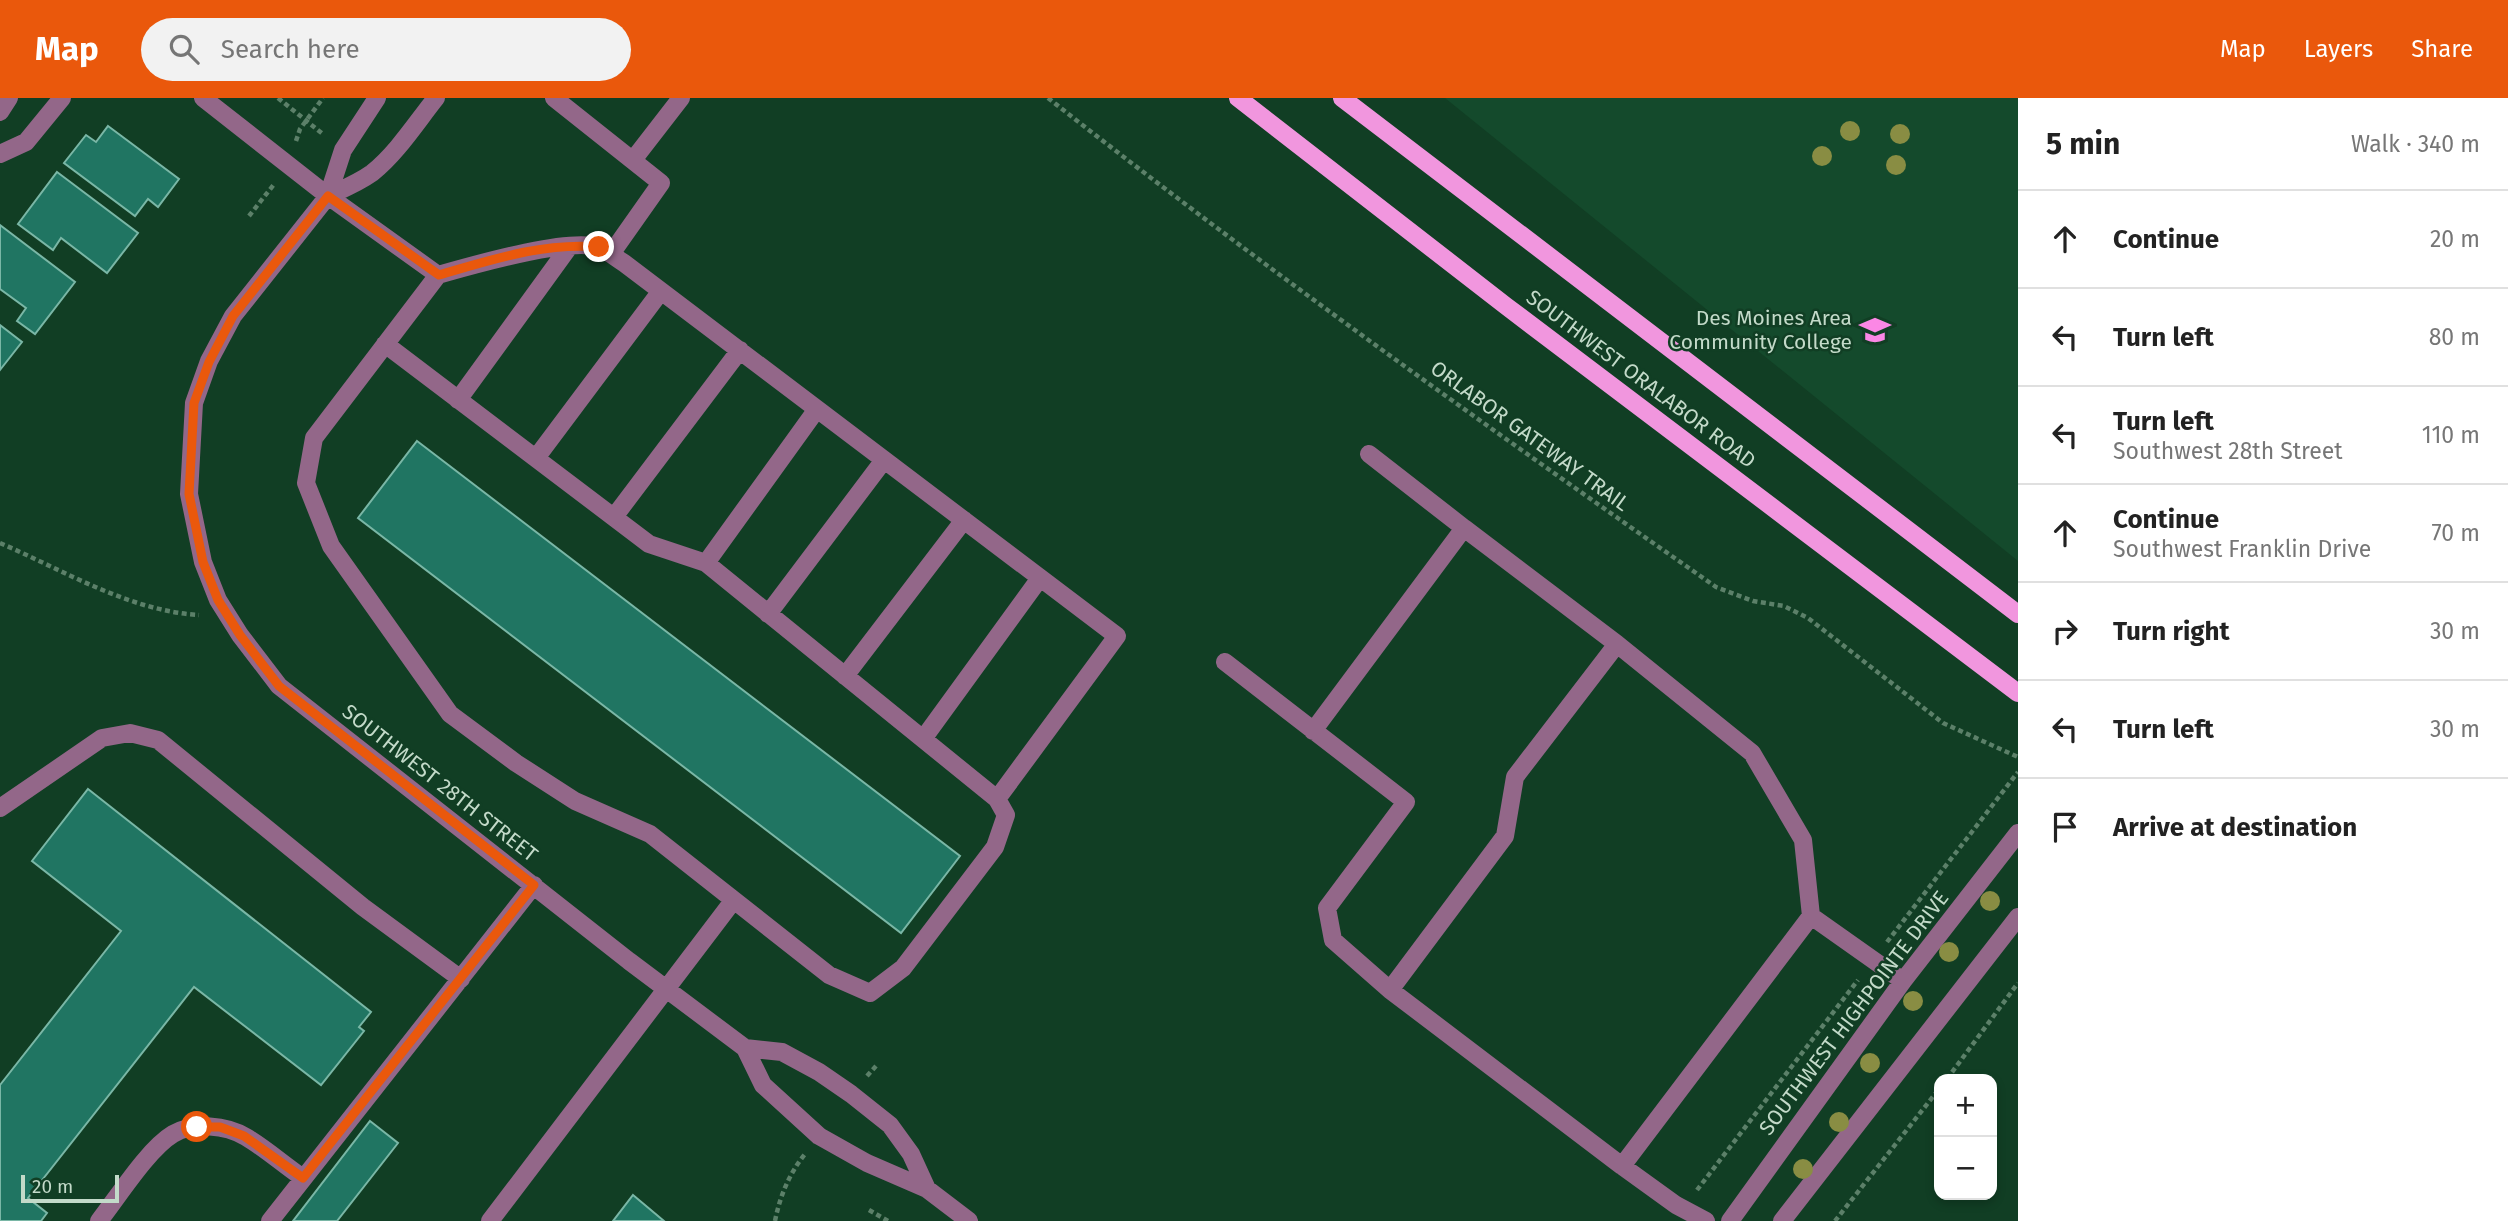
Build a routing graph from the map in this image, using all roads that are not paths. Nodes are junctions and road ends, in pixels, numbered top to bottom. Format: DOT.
graph roads {
  1 [pos="9,98"];
  2 [pos="62,98"];
  3 [pos="203,98"];
  4 [pos="377,98"];
  5 [pos="436,98"];
  6 [pos="554,98"];
  7 [pos="681,98"];
  8 [pos="1238,98"];
  9 [pos="1342,98"];
  10 [pos="0,112"];
  11 [pos="0,154"];
  12 [pos="633,160"];
  13 [pos="328,196"];
  14 [pos="569,247"];
  15 [pos="611,254"];
  16 [pos="439,275"];
  17 [pos="661,291"];
  18 [pos="386,344"];
  19 [pos="740,350"];
  20 [pos="458,400"];
  21 [pos="817,409"];
  22 [pos="1369,454"];
  23 [pos="536,458"];
  24 [pos="884,460"];
  25 [pos="614,517"];
  26 [pos="964,520"];
  27 [pos="1464,528"];
  28 [pos="706,563"];
  29 [pos="1040,578"];
  30 [pos="768,614"];
  31 [pos="2018,614"];
  32 [pos="1617,644"];
  33 [pos="1225,662"];
  34 [pos="845,676"];
  35 [pos="2018,693"];
  36 [pos="1313,731"];
  37 [pos="923,739"];
  38 [pos="997,799"];
  39 [pos="0,807"];
  40 [pos="2018,834"];
  41 [pos="534,885"];
  42 [pos="733,901"];
  43 [pos="1811,916"];
  44 [pos="2018,917"];
  45 [pos="461,979"];
  46 [pos="1903,981"];
  47 [pos="667,989"];
  48 [pos="1390,990"];
  49 [pos="745,1048"];
  50 [pos="1622,1166"];
  51 [pos="303,1178"];
  52 [pos="927,1189"];
  53 [pos="99,1221"];
  54 [pos="270,1221"];
  55 [pos="490,1221"];
  56 [pos="969,1221"];
  57 [pos="1706,1221"];
  58 [pos="1730,1221"];
  59 [pos="1782,1221"];
  1 -- 10 [label="street"];
  2 -- 11 [label="street"];
  3 -- 13 [label="street"];
  4 -- 13 [label="street"];
  5 -- 13 [label="street"];
  6 -- 12 [label="street"];
  7 -- 12 [label="street"];
  8 -- 35 [label="main road, SOUTHWEST ORALABOR ROAD"];
  9 -- 31 [label="main road, SOUTHWEST ORALABOR ROAD"];
  12 -- 15 [label="street"];
  13 -- 16 [label="street"];
  13 -- 41 [label="street, SOUTHWEST 28TH STREET"];
  14 -- 15 [label="street"];
  14 -- 16 [label="street"];
  14 -- 20 [label="street"];
  15 -- 17 [label="street"];
  16 -- 18 [label="street"];
  17 -- 19 [label="street"];
  17 -- 23 [label="street"];
  18 -- 20 [label="street"];
  18 -- 42 [label="street"];
  19 -- 21 [label="street"];
  19 -- 25 [label="street"];
  20 -- 23 [label="street"];
  21 -- 24 [label="street"];
  21 -- 28 [label="street"];
  22 -- 27 [label="street"];
  23 -- 25 [label="street"];
  24 -- 26 [label="street"];
  24 -- 30 [label="street"];
  25 -- 28 [label="street"];
  26 -- 29 [label="street"];
  26 -- 34 [label="street"];
  27 -- 32 [label="street"];
  27 -- 36 [label="street"];
  28 -- 30 [label="street"];
  29 -- 37 [label="street"];
  29 -- 38 [label="street"];
  30 -- 34 [label="street"];
  32 -- 43 [label="street"];
  32 -- 48 [label="street"];
  33 -- 36 [label="street"];
  34 -- 37 [label="street"];
  36 -- 48 [label="street"];
  37 -- 38 [label="street"];
  38 -- 42 [label="street"];
  39 -- 45 [label="street"];
  40 -- 46 [label="street, SOUTHWEST HIGHPOINTE DRIVE"];
  41 -- 45 [label="street"];
  41 -- 47 [label="street, SOUTHWEST 28TH STREET"];
  42 -- 47 [label="street"];
  43 -- 46 [label="street"];
  43 -- 50 [label="street"];
  44 -- 59 [label="street"];
  45 -- 51 [label="street"];
  46 -- 58 [label="street, SOUTHWEST HIGHPOINTE DRIVE"];
  47 -- 49 [label="street, SOUTHWEST 28TH STREET"];
  47 -- 55 [label="street"];
  48 -- 50 [label="street"];
  49 -- 52 [label="street, SOUTHWEST 28TH STREET"];
  49 -- 52 [label="street, SOUTHWEST 28TH STREET"];
  50 -- 57 [label="street"];
  51 -- 53 [label="street"];
  51 -- 54 [label="street"];
  52 -- 56 [label="street, SOUTHWEST 28TH STREET"];
}
